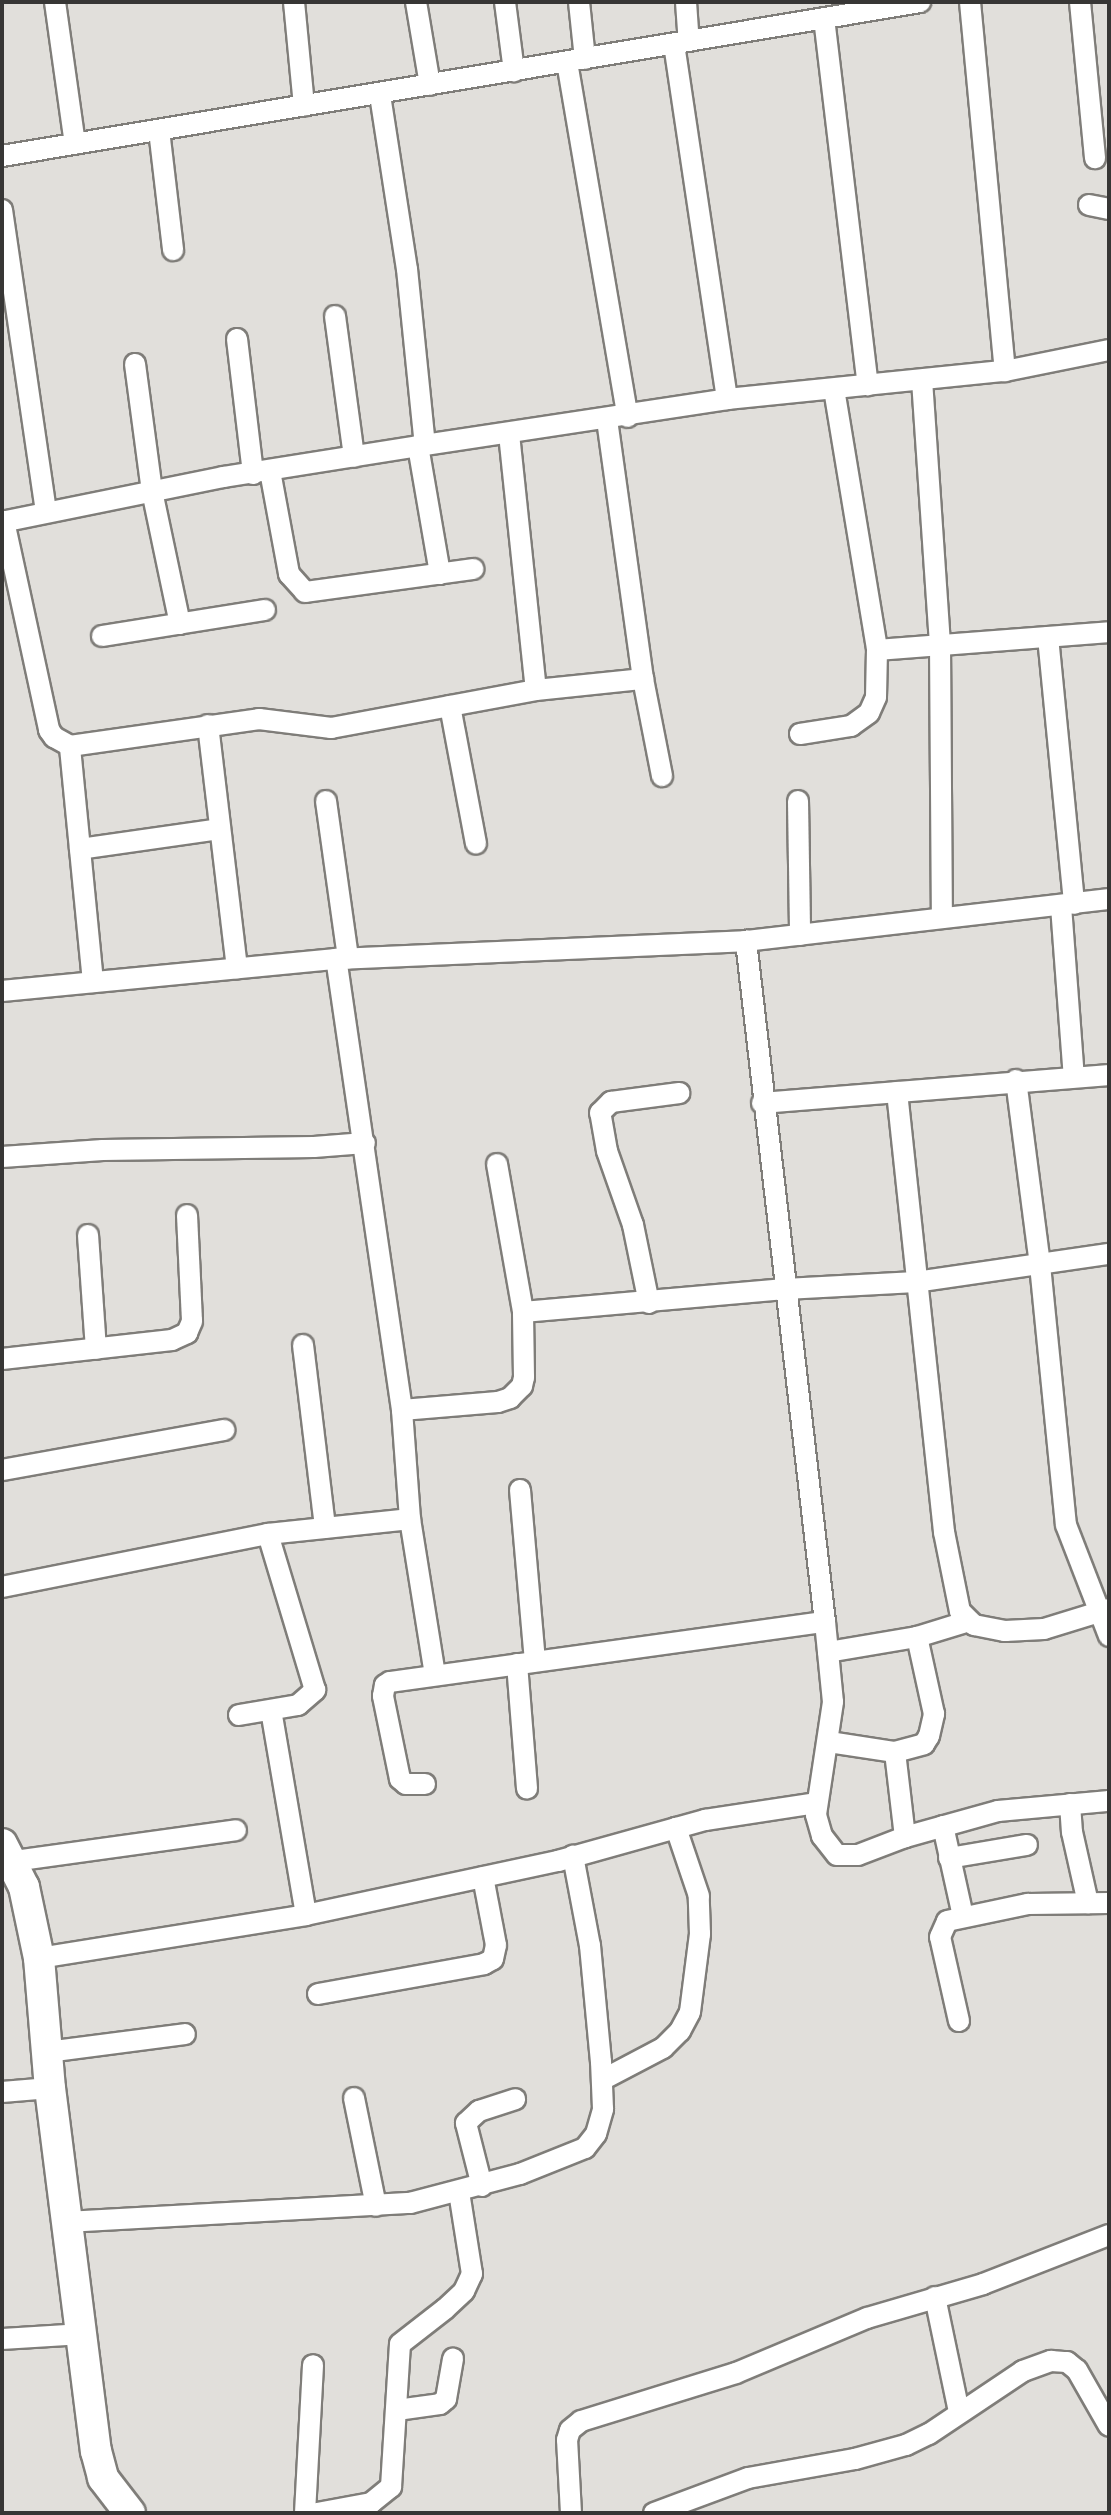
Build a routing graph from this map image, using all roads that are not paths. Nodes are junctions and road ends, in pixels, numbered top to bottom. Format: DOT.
graph roads {
  1 [pos="55,2"];
  2 [pos="294,2"];
  3 [pos="416,2"];
  4 [pos="505,2"];
  5 [pos="579,2"];
  6 [pos="686,2"];
  7 [pos="920,2"];
  8 [pos="970,2"];
  9 [pos="1080,2"];
  10 [pos="824,18"];
  11 [pos="682,43"];
  12 [pos="576,60"];
  13 [pos="514,71"];
  14 [pos="430,85"];
  15 [pos="380,95"];
  16 [pos="304,106"];
  17 [pos="159,130"];
  18 [pos="75,144"];
  19 [pos="2,156"];
  20 [pos="1095,158"];
  21 [pos="2,210"];
  22 [pos="173,250"];
  23 [pos="9,313"];
  24 [pos="335,316"];
  25 [pos="237,339"];
  26 [pos="1109,350"];
  27 [pos="135,364"];
  28 [pos="1005,371"];
  29 [pos="922,380"];
  30 [pos="868,385"];
  31 [pos="834,389"];
  32 [pos="727,399"];
  33 [pos="628,417"];
  34 [pos="607,419"];
  35 [pos="509,434"];
  36 [pos="422,446"];
  37 [pos="354,457"];
  38 [pos="261,473"];
  39 [pos="152,491"];
  40 [pos="46,511"];
  41 [pos="3,521"];
  42 [pos="473,569"];
  43 [pos="440,574"];
  44 [pos="265,610"];
  45 [pos="180,624"];
  46 [pos="1109,632"];
  47 [pos="102,636"];
  48 [pos="1048,637"];
  49 [pos="940,644"];
  50 [pos="877,650"];
  51 [pos="643,679"];
  52 [pos="536,690"];
  53 [pos="450,706"];
  54 [pos="208,725"];
  55 [pos="800,734"];
  56 [pos="70,746"];
  57 [pos="662,776"];
  58 [pos="326,801"];
  59 [pos="798,801"];
  60 [pos="220,829"];
  61 [pos="476,844"];
  62 [pos="80,849"];
  63 [pos="1109,899"];
  64 [pos="1067,905"];
  65 [pos="942,918"];
  66 [pos="800,935"];
  67 [pos="746,941"];
  68 [pos="342,958"];
  69 [pos="237,968"];
  70 [pos="93,982"];
  71 [pos="2,991"];
  72 [pos="1109,1075"];
  73 [pos="1074,1077"];
  74 [pos="1016,1080"];
  75 [pos="897,1092"];
  76 [pos="679,1093"];
  77 [pos="762,1103"];
  78 [pos="365,1143"];
  79 [pos="2,1157"];
  80 [pos="497,1164"];
  81 [pos="187,1215"];
  82 [pos="88,1235"];
  83 [pos="1109,1254"];
  84 [pos="1040,1265"];
  85 [pos="916,1282"];
  86 [pos="785,1289"];
  87 [pos="649,1303"];
  88 [pos="523,1312"];
  89 [pos="303,1345"];
  90 [pos="96,1349"];
  91 [pos="2,1359"];
  92 [pos="402,1410"];
  93 [pos="224,1430"];
  94 [pos="2,1470"];
  95 [pos="520,1490"];
  96 [pos="410,1519"];
  97 [pos="325,1528"];
  98 [pos="268,1534"];
  99 [pos="2,1587"];
  100 [pos="1104,1611"];
  101 [pos="969,1621"];
  102 [pos="825,1622"];
  103 [pos="1109,1636"];
  104 [pos="917,1637"];
  105 [pos="828,1652"];
  106 [pos="526,1662"];
  107 [pos="435,1675"];
  108 [pos="271,1710"];
  109 [pos="239,1715"];
  110 [pos="829,1742"];
  111 [pos="895,1752"];
  112 [pos="425,1784"];
  113 [pos="527,1789"];
  114 [pos="1107,1801"];
  115 [pos="816,1803"];
  116 [pos="1070,1804"];
  117 [pos="943,1826"];
  118 [pos="676,1828"];
  119 [pos="236,1830"];
  120 [pos="905,1837"];
  121 [pos="1027,1845"];
  122 [pos="8,1853"];
  123 [pos="573,1856"];
  124 [pos="949,1858"];
  125 [pos="483,1877"];
  126 [pos="1099,1903"];
  127 [pos="306,1915"];
  128 [pos="963,1916"];
  129 [pos="39,1958"];
  130 [pos="318,1994"];
  131 [pos="959,2021"];
  132 [pos="185,2034"];
  133 [pos="47,2052"];
  134 [pos="602,2080"];
  135 [pos="50,2088"];
  136 [pos="2,2092"];
  137 [pos="354,2098"];
  138 [pos="515,2099"];
  139 [pos="482,2186"];
  140 [pos="459,2192"];
  141 [pos="376,2206"];
  142 [pos="67,2222"];
  143 [pos="1109,2235"];
  144 [pos="935,2297"];
  145 [pos="81,2334"];
  146 [pos="2,2339"];
  147 [pos="453,2359"];
  148 [pos="313,2365"];
  149 [pos="397,2410"];
  150 [pos="959,2412"];
  151 [pos="1109,2426"];
  152 [pos="130,2513"];
  153 [pos="305,2513"];
  154 [pos="317,2513"];
  155 [pos="571,2513"];
  156 [pos="654,2513"];
  1 -- 18 [label="street"];
  2 -- 16 [label="street"];
  3 -- 14 [label="street"];
  4 -- 13 [label="street"];
  5 -- 12 [label="street"];
  6 -- 11 [label="street"];
  7 -- 10 [label="street"];
  8 -- 28 [label="street"];
  9 -- 20 [label="street"];
  10 -- 11 [label="street"];
  10 -- 30 [label="street"];
  11 -- 12 [label="street"];
  11 -- 32 [label="street"];
  12 -- 13 [label="street"];
  12 -- 33 [label="street"];
  13 -- 14 [label="street"];
  14 -- 15 [label="street"];
  15 -- 16 [label="street"];
  15 -- 36 [label="street"];
  16 -- 17 [label="street"];
  17 -- 18 [label="street"];
  17 -- 22 [label="street"];
  18 -- 19 [label="street"];
  21 -- 23 [label="street"];
  23 -- 40 [label="street"];
  24 -- 37 [label="street"];
  25 -- 38 [label="street"];
  26 -- 28 [label="street"];
  27 -- 39 [label="street"];
  28 -- 29 [label="street"];
  29 -- 30 [label="street"];
  29 -- 49 [label="street"];
  30 -- 31 [label="street"];
  31 -- 32 [label="street"];
  31 -- 50 [label="street"];
  32 -- 33 [label="street"];
  33 -- 34 [label="street"];
  34 -- 35 [label="street"];
  34 -- 51 [label="street"];
  35 -- 36 [label="street"];
  35 -- 52 [label="street"];
  36 -- 37 [label="street"];
  36 -- 43 [label="street"];
  37 -- 38 [label="street"];
  38 -- 39 [label="street"];
  38 -- 43 [label="street"];
  39 -- 40 [label="street"];
  39 -- 45 [label="street"];
  40 -- 41 [label="street"];
  41 -- 56 [label="street"];
  42 -- 43 [label="street"];
  44 -- 45 [label="street"];
  45 -- 47 [label="street"];
  46 -- 48 [label="street"];
  48 -- 49 [label="street"];
  48 -- 64 [label="street"];
  49 -- 50 [label="street"];
  49 -- 65 [label="street"];
  50 -- 55 [label="street"];
  51 -- 52 [label="street"];
  51 -- 57 [label="street"];
  52 -- 53 [label="street"];
  53 -- 54 [label="street"];
  53 -- 61 [label="street"];
  54 -- 56 [label="street"];
  54 -- 60 [label="street"];
  56 -- 62 [label="street"];
  58 -- 68 [label="street"];
  59 -- 66 [label="street"];
  60 -- 62 [label="street"];
  60 -- 69 [label="street"];
  62 -- 70 [label="street"];
  63 -- 64 [label="street"];
  64 -- 65 [label="street"];
  64 -- 73 [label="street"];
  65 -- 66 [label="street"];
  66 -- 67 [label="street"];
  67 -- 68 [label="street"];
  67 -- 77 [label="street"];
  68 -- 69 [label="street"];
  68 -- 78 [label="street"];
  69 -- 70 [label="street"];
  70 -- 71 [label="street"];
  72 -- 73 [label="street"];
  73 -- 74 [label="street"];
  74 -- 75 [label="street"];
  74 -- 84 [label="street"];
  75 -- 77 [label="street"];
  75 -- 85 [label="street"];
  76 -- 87 [label="street"];
  77 -- 86 [label="street"];
  78 -- 79 [label="street"];
  78 -- 92 [label="street"];
  80 -- 88 [label="street"];
  81 -- 90 [label="street"];
  82 -- 90 [label="street"];
  83 -- 84 [label="street"];
  84 -- 85 [label="street"];
  84 -- 100 [label="street"];
  85 -- 86 [label="street"];
  85 -- 101 [label="street"];
  86 -- 87 [label="street"];
  86 -- 102 [label="street"];
  87 -- 88 [label="street"];
  88 -- 92 [label="street"];
  89 -- 97 [label="street"];
  90 -- 91 [label="street"];
  92 -- 96 [label="street"];
  93 -- 94 [label="street"];
  95 -- 106 [label="street"];
  96 -- 97 [label="street"];
  96 -- 107 [label="street"];
  97 -- 98 [label="street"];
  98 -- 99 [label="street"];
  98 -- 108 [label="street"];
  100 -- 101 [label="street"];
  100 -- 103 [label="street"];
  101 -- 104 [label="street"];
  102 -- 105 [label="street"];
  102 -- 106 [label="street"];
  104 -- 105 [label="street"];
  104 -- 111 [label="street"];
  105 -- 110 [label="street"];
  106 -- 107 [label="street"];
  106 -- 113 [label="street"];
  107 -- 112 [label="street"];
  108 -- 109 [label="street"];
  108 -- 127 [label="street"];
  110 -- 111 [label="street"];
  110 -- 115 [label="street"];
  111 -- 120 [label="street"];
  114 -- 116 [label="street"];
  115 -- 118 [label="street"];
  115 -- 120 [label="street"];
  116 -- 117 [label="street"];
  116 -- 126 [label="street"];
  117 -- 120 [label="street"];
  117 -- 124 [label="street"];
  118 -- 123 [label="street"];
  118 -- 134 [label="street"];
  119 -- 122 [label="street"];
  121 -- 124 [label="street"];
  122 -- 129 [label="street"];
  123 -- 125 [label="street"];
  123 -- 134 [label="street"];
  124 -- 128 [label="street"];
  125 -- 127 [label="street"];
  125 -- 130 [label="street"];
  126 -- 128 [label="street"];
  127 -- 129 [label="street"];
  128 -- 131 [label="street"];
  129 -- 133 [label="street"];
  132 -- 133 [label="street"];
  133 -- 135 [label="street"];
  134 -- 139 [label="street"];
  135 -- 136 [label="street"];
  135 -- 142 [label="street"];
  137 -- 141 [label="street"];
  138 -- 139 [label="street"];
  139 -- 140 [label="street"];
  140 -- 141 [label="street"];
  140 -- 149 [label="street"];
  141 -- 142 [label="street"];
  142 -- 145 [label="street"];
  143 -- 144 [label="street"];
  144 -- 150 [label="street"];
  144 -- 155 [label="street"];
  145 -- 146 [label="street"];
  145 -- 152 [label="street"];
  147 -- 149 [label="street"];
  148 -- 153 [label="street"];
  149 -- 154 [label="street"];
  150 -- 151 [label="street"];
  150 -- 156 [label="street"];
}
